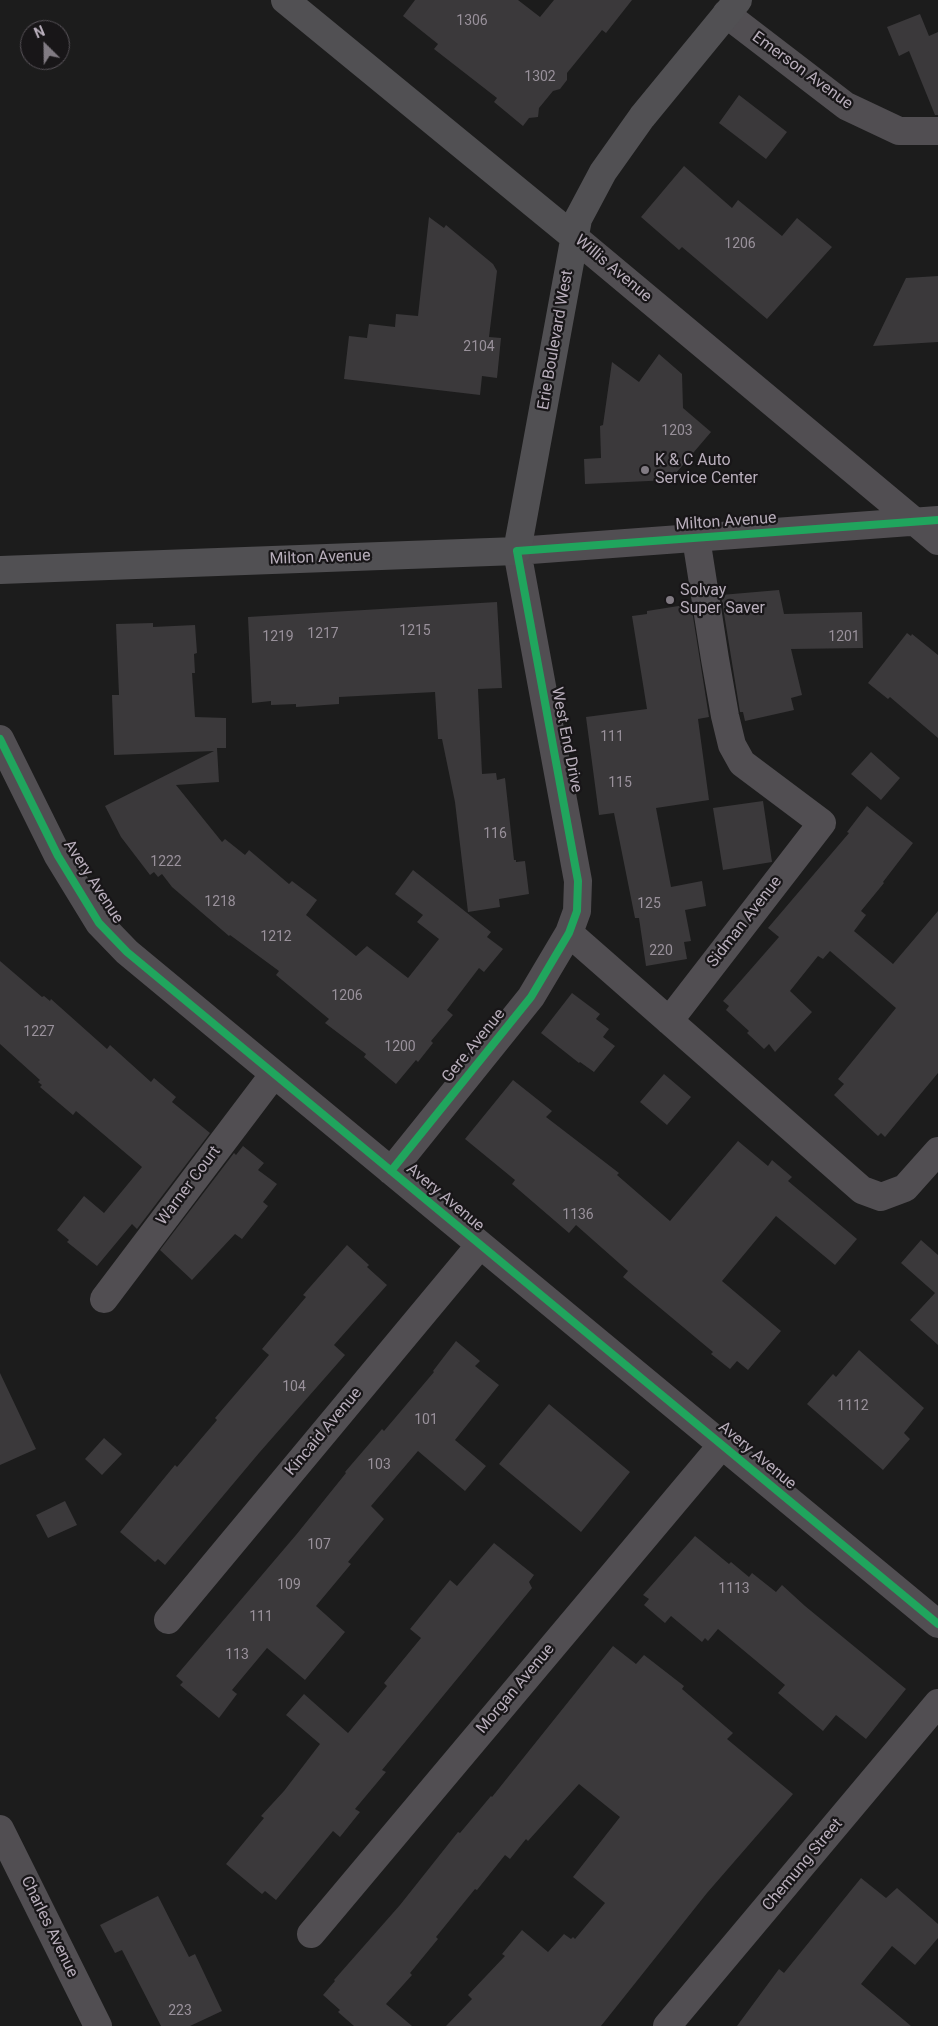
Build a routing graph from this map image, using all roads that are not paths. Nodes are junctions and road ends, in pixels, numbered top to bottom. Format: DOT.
graph roads {
  1 [pos="285,0"];
  2 [pos="732,7"];
  3 [pos="938,131"];
  4 [pos="574,237"];
  5 [pos="926,521"];
  6 [pos="696,538"];
  7 [pos="938,541"];
  8 [pos="516,551"];
  9 [pos="0,570"];
  10 [pos="0,739"];
  11 [pos="569,933"];
  12 [pos="669,1021"];
  13 [pos="274,1074"];
  14 [pos="938,1151"];
  15 [pos="391,1171"];
  16 [pos="480,1244"];
  17 [pos="104,1299"];
  18 [pos="722,1445"];
  19 [pos="168,1620"];
  20 [pos="938,1624"];
  21 [pos="938,1703"];
  22 [pos="0,1828"];
  23 [pos="311,1934"];
  24 [pos="98,2026"];
  25 [pos="667,2026"];
  1 -- 4 [label="main road, Willis Avenue"];
  2 -- 3 [label="street, Emerson Avenue"];
  2 -- 4 [label="main road, Erie Boulevard West"];
  4 -- 5 [label="street, Willis Avenue"];
  4 -- 8 [label="main road, Erie Boulevard West"];
  5 -- 6 [label="street, Milton Avenue"];
  5 -- 7 [label="street, Willis Avenue"];
  6 -- 8 [label="street, Milton Avenue"];
  6 -- 12 [label="street, Sidman Avenue"];
  8 -- 9 [label="main road, Milton Avenue"];
  8 -- 11 [label="street, West End Drive"];
  10 -- 13 [label="street, Avery Avenue"];
  11 -- 12 [label="street"];
  11 -- 15 [label="street, Gere Avenue"];
  12 -- 14 [label="street"];
  13 -- 15 [label="street, Avery Avenue"];
  13 -- 17 [label="street, Warner Court"];
  15 -- 16 [label="street, Avery Avenue"];
  16 -- 18 [label="street, Avery Avenue"];
  16 -- 19 [label="street, Kincaid Avenue"];
  18 -- 20 [label="street, Avery Avenue"];
  18 -- 23 [label="street, Morgan Avenue"];
  21 -- 25 [label="street, Chemung Street"];
  22 -- 24 [label="street, Charles Avenue"];
}
